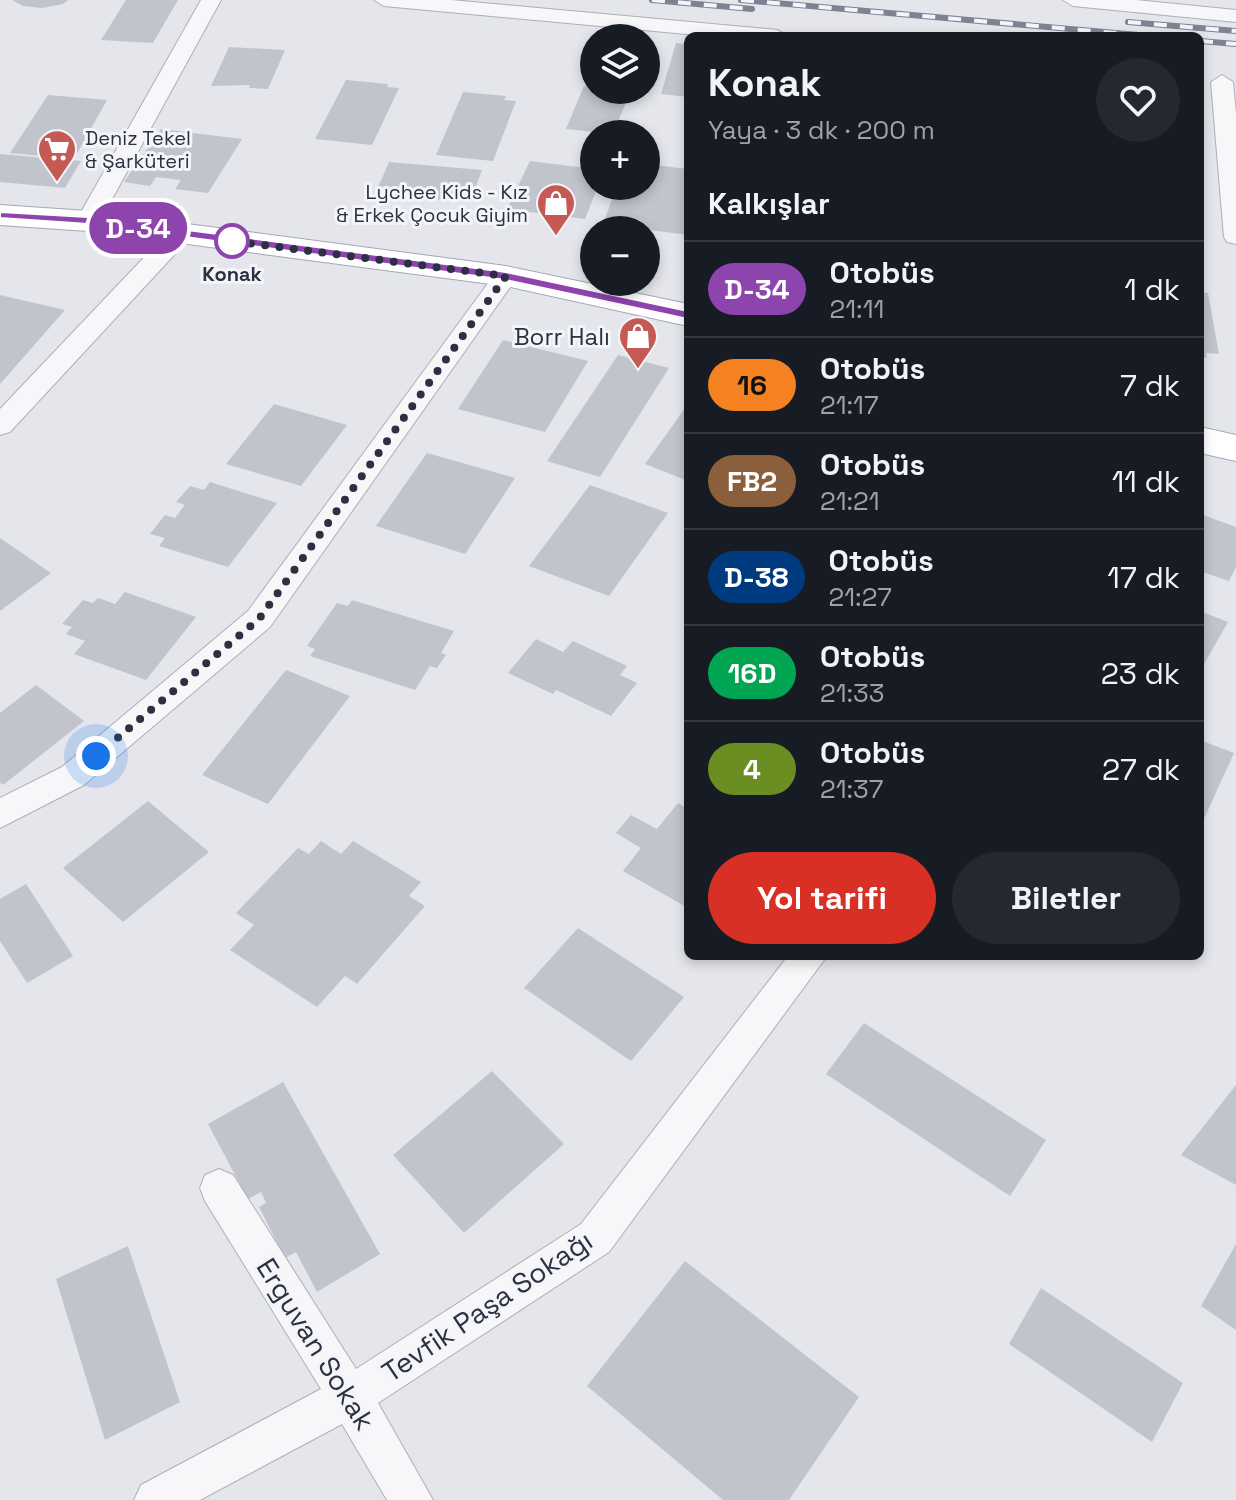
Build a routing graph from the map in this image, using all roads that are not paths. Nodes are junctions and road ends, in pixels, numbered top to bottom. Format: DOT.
graph roads {
  1 [pos="211,0"];
  2 [pos="384,0"];
  3 [pos="1073,0"];
  4 [pos="1102,1"];
  5 [pos="1236,16"];
  6 [pos="733,32"];
  7 [pos="1219,82"];
  8 [pos="0,215"];
  9 [pos="88,221"];
  10 [pos="180,234"];
  11 [pos="1236,237"];
  12 [pos="506,276"];
  13 [pos="684,314"];
  14 [pos="0,426"];
  15 [pos="1204,441"];
  16 [pos="1236,448"];
  17 [pos="0,814"];
  18 [pos="806,960"];
  19 [pos="219,1188"];
  20 [pos="350,1397"];
  21 [pos="156,1500"];
  22 [pos="411,1500"];
  1 -- 9 [label="street"];
  2 -- 6 [label="street"];
  3 -- 4 [label="street"];
  4 -- 5 [label="street"];
  7 -- 11 [label="street"];
  8 -- 9 [label="main road"];
  9 -- 10 [label="main road"];
  10 -- 12 [label="main road"];
  10 -- 14 [label="street"];
  12 -- 13 [label="main road"];
  12 -- 17 [label="street"];
  15 -- 16 [label="main road"];
  18 -- 20 [label="street, Tevfik Paşa Sokağı"];
  19 -- 20 [label="street, Erguvan Sokak"];
  20 -- 21 [label="street, Tevfik Paşa Sokağı"];
  20 -- 22 [label="street, Erguvan Sokak"];
}
